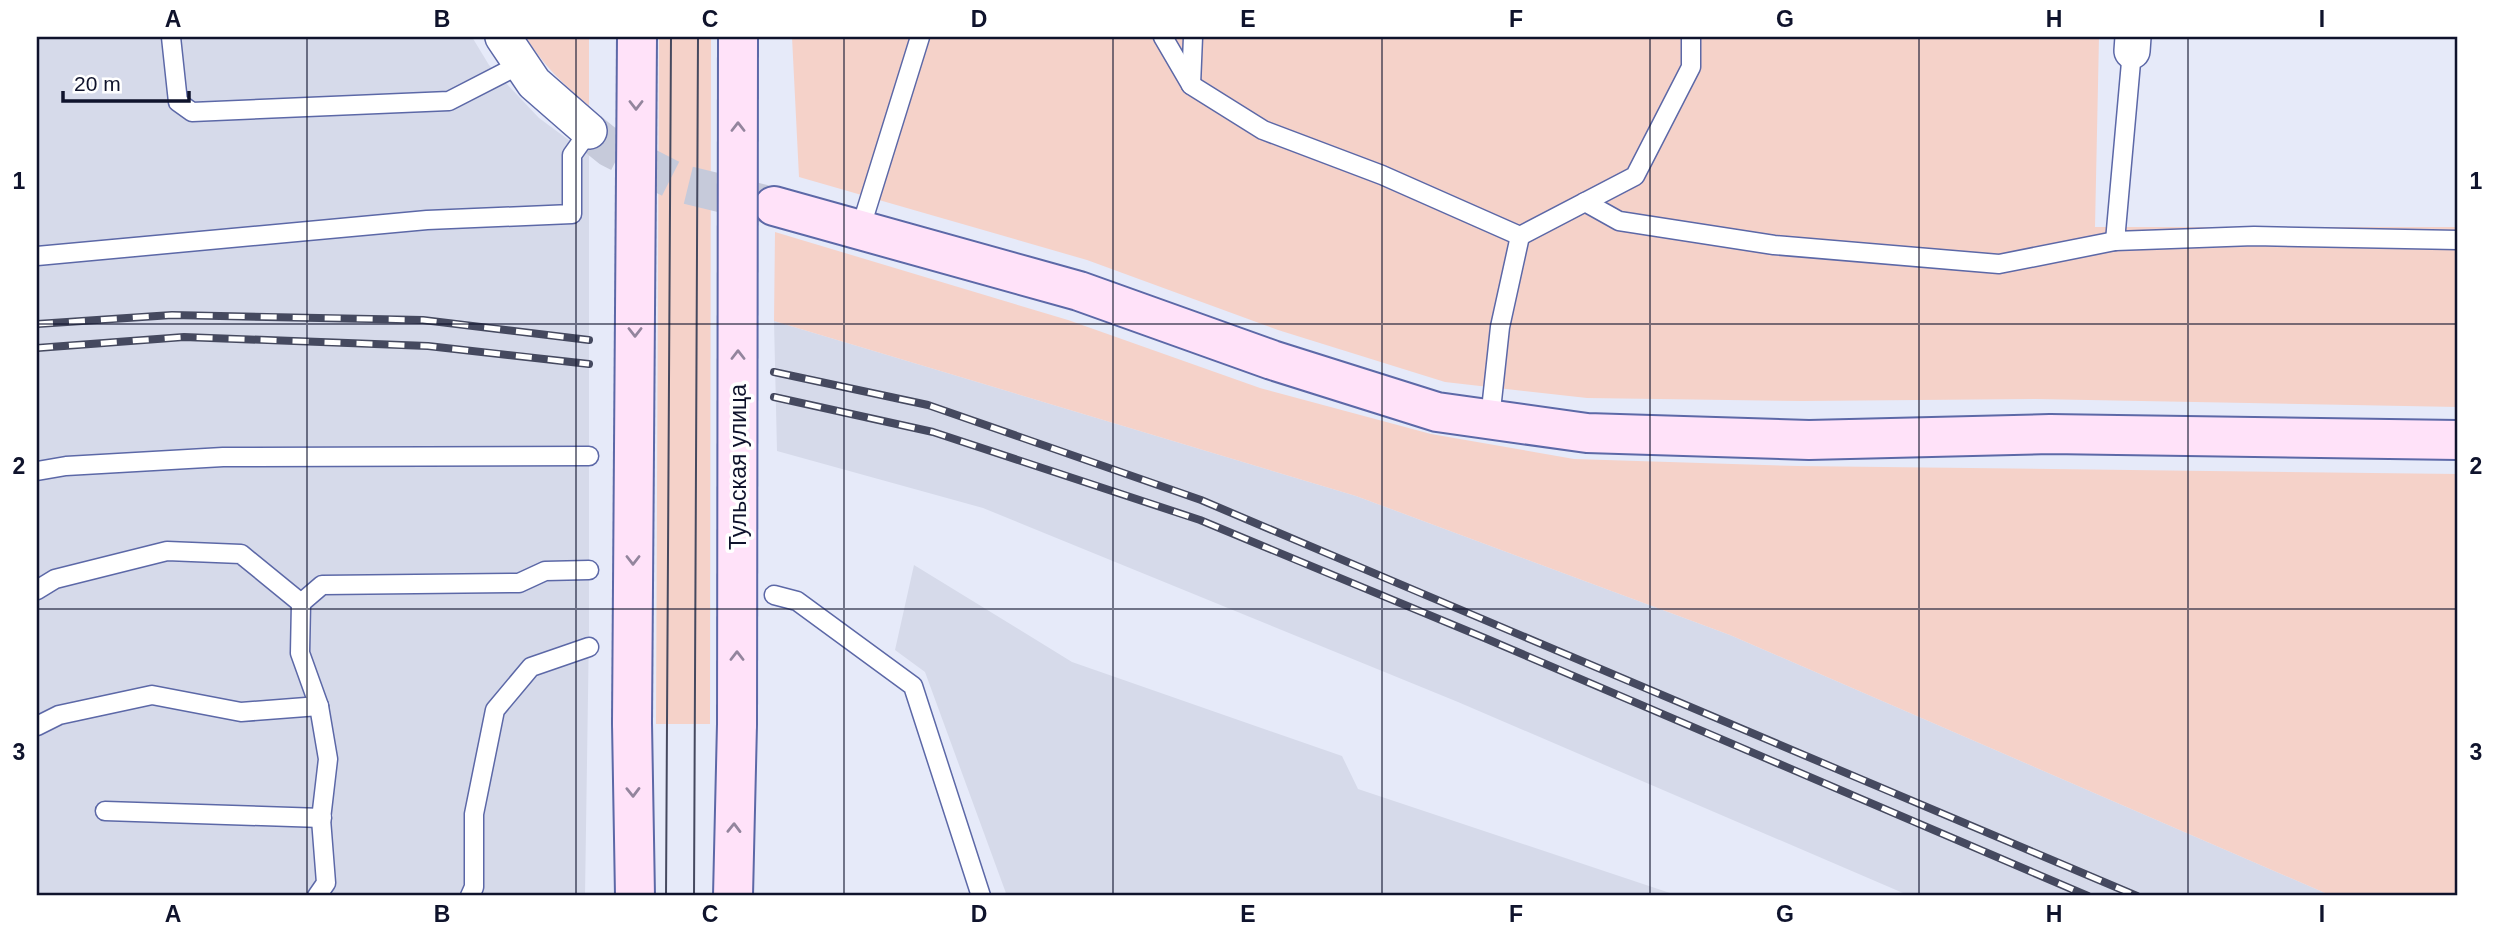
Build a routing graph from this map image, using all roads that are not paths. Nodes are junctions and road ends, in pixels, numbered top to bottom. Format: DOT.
graph roads {
  1 [pos="171,37"];
  2 [pos="637,37"];
  3 [pos="738,37"];
  4 [pos="920,37"];
  5 [pos="1163,37"];
  6 [pos="1193,37"];
  7 [pos="1690,37"];
  8 [pos="2133,44"];
  9 [pos="512,50"];
  10 [pos="1191,85"];
  11 [pos="589,131"];
  12 [pos="1585,202"];
  13 [pos="774,206"];
  14 [pos="860,230"];
  15 [pos="1520,236"];
  16 [pos="2458,240"];
  17 [pos="2115,241"];
  18 [pos="37,256"];
  19 [pos="1490,419"];
  20 [pos="2458,440"];
  21 [pos="589,456"];
  22 [pos="37,471"];
  23 [pos="589,570"];
  24 [pos="37,590"];
  25 [pos="774,596"];
  26 [pos="301,603"];
  27 [pos="589,647"];
  28 [pos="318,706"];
  29 [pos="37,726"];
  30 [pos="105,811"];
  31 [pos="322,818"];
  32 [pos="317,896"];
  33 [pos="470,896"];
  34 [pos="635,896"];
  35 [pos="733,896"];
  36 [pos="981,896"];
  1 -- 9 [label="lane"];
  2 -- 34 [label="street, one-way, bridge"];
  35 -- 3 [label="street, Тульская улица, one-way, bridge"];
  4 -- 14 [label="lane"];
  5 -- 10 [label="lane"];
  6 -- 10 [label="lane"];
  7 -- 12 [label="lane"];
  8 -- 17 [label="lane"];
  9 -- 11 [label="street"];
  10 -- 15 [label="lane"];
  11 -- 18 [label="lane"];
  12 -- 15 [label="lane"];
  12 -- 17 [label="lane"];
  13 -- 14 [label="street"];
  14 -- 19 [label="street"];
  15 -- 19 [label="lane"];
  16 -- 17 [label="lane"];
  19 -- 20 [label="street"];
  21 -- 22 [label="lane"];
  23 -- 26 [label="lane"];
  24 -- 26 [label="lane"];
  25 -- 36 [label="lane"];
  26 -- 28 [label="lane"];
  27 -- 33 [label="lane"];
  28 -- 29 [label="lane"];
  28 -- 31 [label="lane"];
  30 -- 31 [label="lane"];
  31 -- 32 [label="lane"];
}
